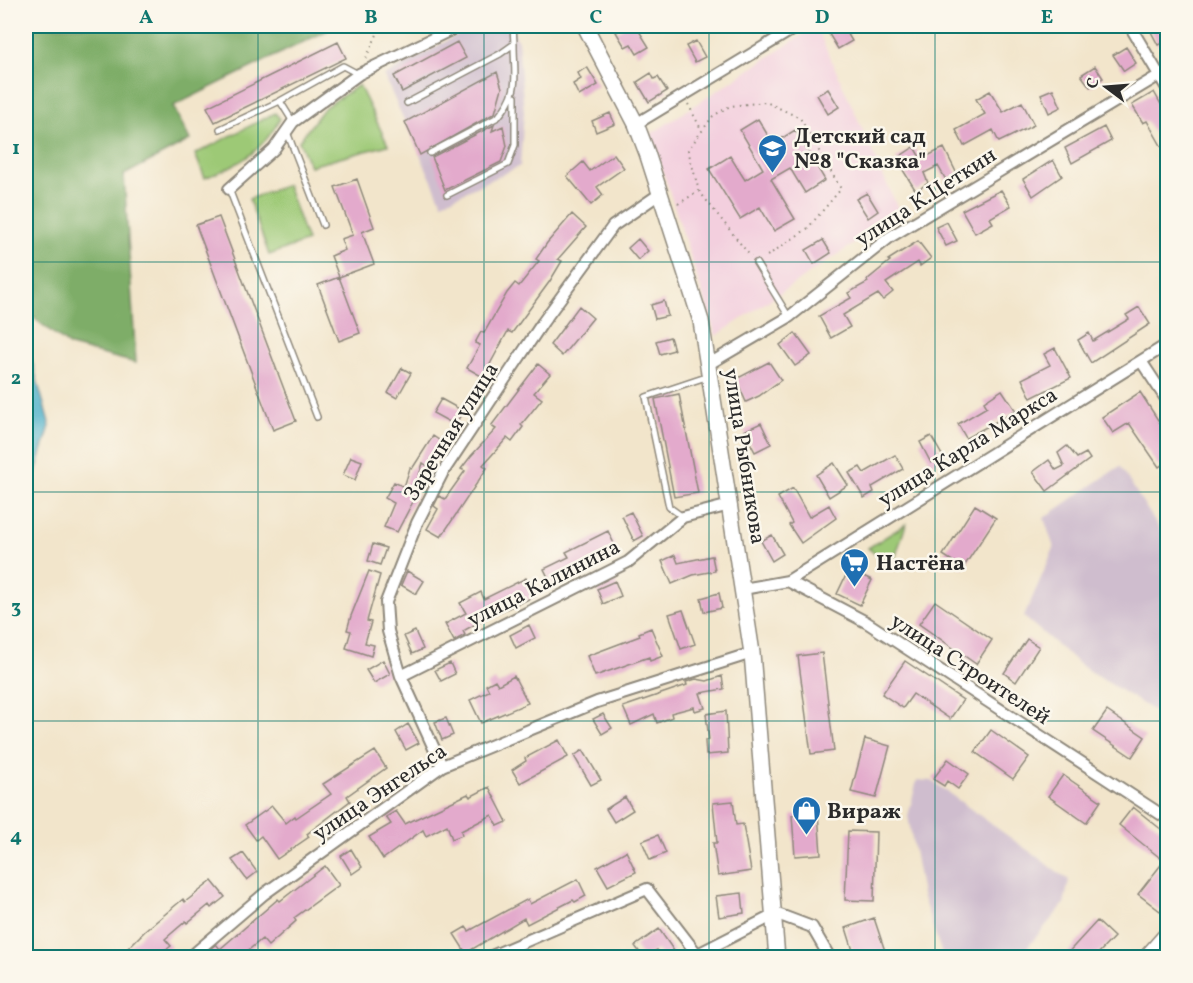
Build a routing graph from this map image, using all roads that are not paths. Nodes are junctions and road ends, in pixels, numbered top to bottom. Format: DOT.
graph roads {
  1 [pos="459,26"];
  2 [pos="513,26"];
  3 [pos="585,26"];
  4 [pos="798,26"];
  5 [pos="1130,26"];
  6 [pos="514,44"];
  7 [pos="1163,73"];
  8 [pos="359,74"];
  9 [pos="1167,90"];
  10 [pos="515,96"];
  11 [pos="280,101"];
  12 [pos="408,103"];
  13 [pos="636,124"];
  14 [pos="290,126"];
  15 [pos="220,129"];
  16 [pos="430,153"];
  17 [pos="229,189"];
  18 [pos="661,193"];
  19 [pos="447,195"];
  20 [pos="323,225"];
  21 [pos="756,263"];
  22 [pos="789,316"];
  23 [pos="1167,344"];
  24 [pos="1141,361"];
  25 [pos="710,370"];
  26 [pos="1167,402"];
  27 [pos="318,417"];
  28 [pos="730,506"];
  29 [pos="683,517"];
  30 [pos="788,581"];
  31 [pos="743,589"];
  32 [pos="752,653"];
  33 [pos="401,676"];
  34 [pos="442,766"];
  35 [pos="1167,819"];
  36 [pos="774,915"];
  37 [pos="1167,933"];
  38 [pos="694,956"];
  39 [pos="189,957"];
  40 [pos="487,957"];
  41 [pos="777,957"];
  42 [pos="830,957"];
  43 [pos="1146,957"];
  1 -- 8 [label="street"];
  2 -- 6 [label="lane"];
  3 -- 13 [label="street, улица Рыбникова"];
  4 -- 13 [label="street"];
  5 -- 7 [label="street"];
  6 -- 10 [label="lane"];
  6 -- 12 [label="lane"];
  7 -- 9 [label="street"];
  7 -- 22 [label="street, улица К.Цеткин"];
  8 -- 11 [label="lane"];
  8 -- 14 [label="street"];
  10 -- 16 [label="lane"];
  10 -- 19 [label="lane"];
  11 -- 14 [label="lane"];
  11 -- 15 [label="lane"];
  13 -- 18 [label="street, улица Рыбникова"];
  14 -- 17 [label="street"];
  14 -- 20 [label="lane"];
  17 -- 27 [label="lane"];
  18 -- 25 [label="street, улица Рыбникова"];
  18 -- 33 [label="street, Заречная улица"];
  21 -- 22 [label="lane"];
  22 -- 25 [label="street, улица К.Цеткин"];
  23 -- 24 [label="street, улица Карла Маркса"];
  24 -- 26 [label="street"];
  24 -- 30 [label="street, улица Карла Маркса"];
  25 -- 28 [label="street, улица Рыбникова"];
  25 -- 29 [label="lane"];
  28 -- 29 [label="street, улица Калинина"];
  28 -- 31 [label="street, улица Рыбникова"];
  29 -- 33 [label="street, улица Калинина"];
  30 -- 31 [label="street"];
  30 -- 35 [label="street, улица Строителей"];
  31 -- 32 [label="street, улица Рыбникова"];
  32 -- 34 [label="street, улица Энгельса"];
  32 -- 36 [label="street, улица Рыбникова"];
  33 -- 34 [label="street, Заречная улица"];
  34 -- 39 [label="street, улица Энгельса"];
  36 -- 38 [label="street"];
  36 -- 41 [label="street, улица Рыбникова"];
  36 -- 42 [label="street"];
  37 -- 43 [label="street"];
  38 -- 40 [label="street"];
}
